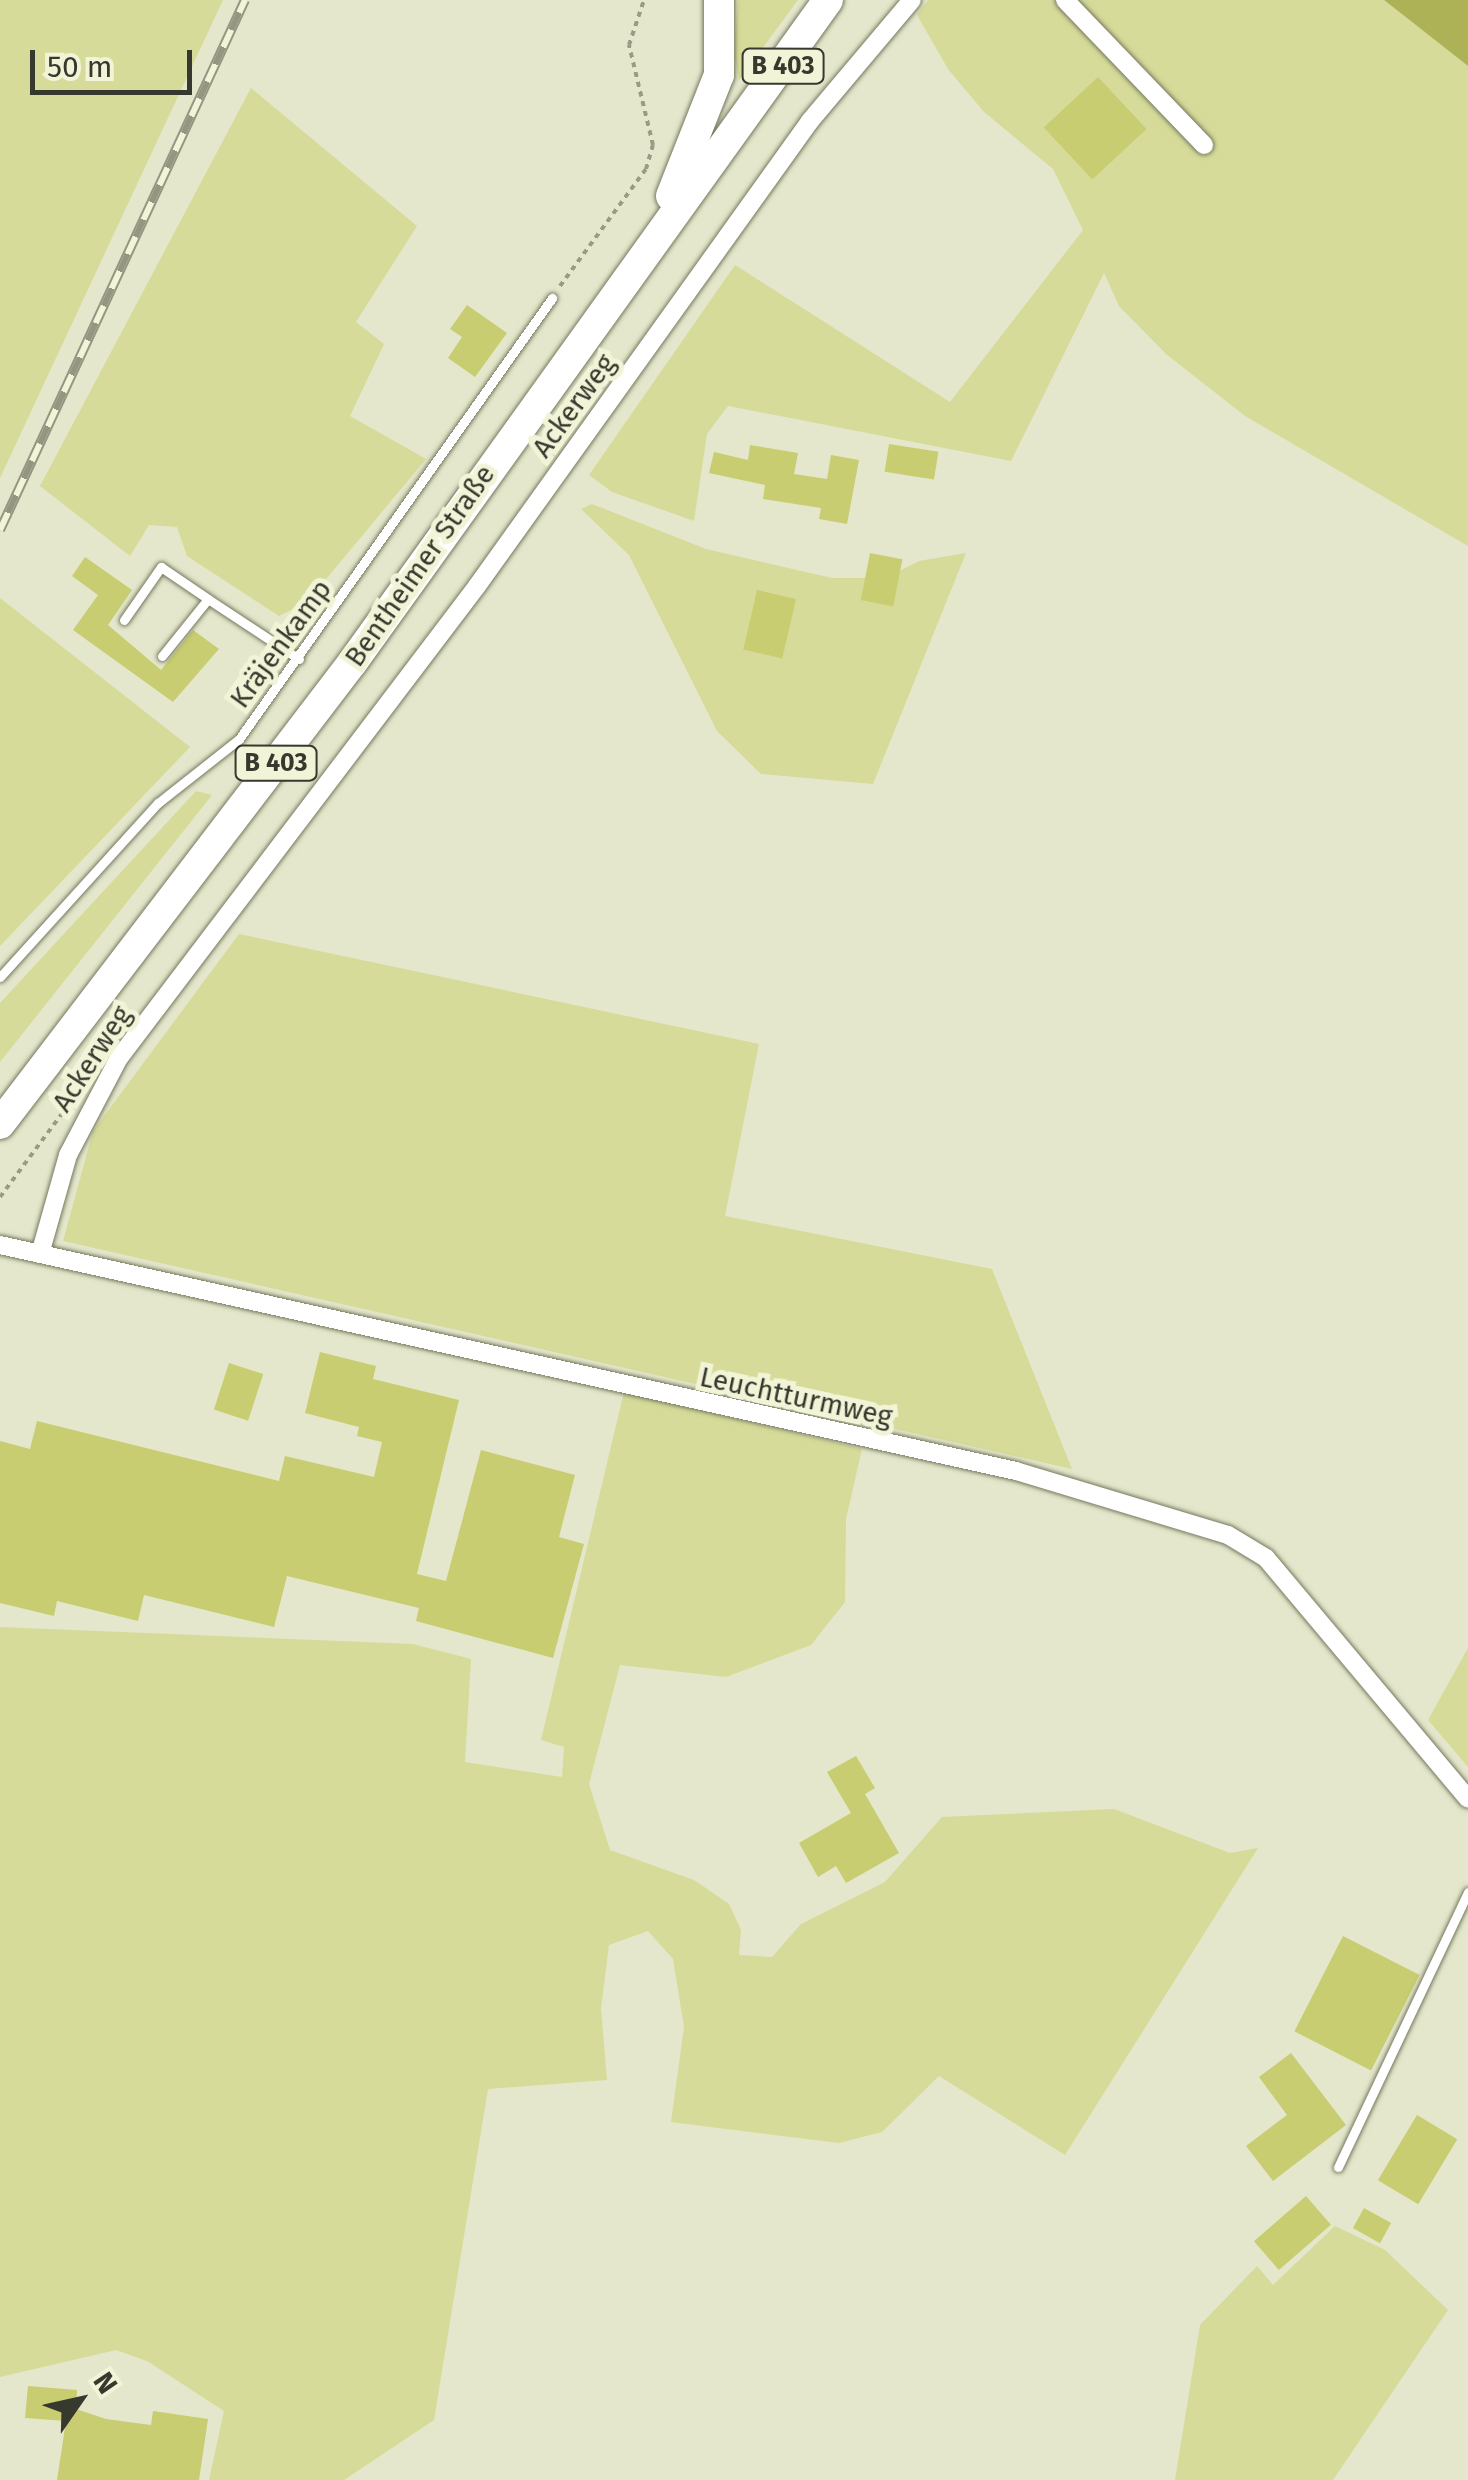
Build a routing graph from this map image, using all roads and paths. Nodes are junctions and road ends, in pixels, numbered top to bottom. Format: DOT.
graph roads {
  1 [pos="644,0"];
  2 [pos="719,0"];
  3 [pos="828,0"];
  4 [pos="851,0"];
  5 [pos="912,0"];
  6 [pos="1065,0"];
  7 [pos="739,134"];
  8 [pos="1204,145"];
  9 [pos="552,298"];
  10 [pos="612,298"];
  11 [pos="208,599"];
  12 [pos="124,620"];
  13 [pos="162,656"];
  14 [pos="299,659"];
  15 [pos="0,977"];
  16 [pos="0,1124"];
  17 [pos="0,1245"];
  18 [pos="40,1254"];
  19 [pos="1468,1799"];
  20 [pos="1468,1892"];
  21 [pos="1338,2167"];
  1 -- 9 [label="path"];
  2 -- 10 [label="main road"];
  3 -- 7 [label="main road, Bentheimer Straße / B 403"];
  4 -- 7 [label="main road"];
  5 -- 18 [label="street, Ackerweg"];
  6 -- 8 [label="street"];
  7 -- 10 [label="main road, Bentheimer Straße / B 403"];
  9 -- 14 [label="lane, Kräjenkamp"];
  10 -- 16 [label="main road, Bentheimer Straße / B 403"];
  11 -- 12 [label="lane"];
  11 -- 13 [label="lane"];
  11 -- 14 [label="lane"];
  14 -- 15 [label="lane, Kräjenkamp"];
  17 -- 18 [label="street, Leuchtturmweg"];
  18 -- 19 [label="street, Leuchtturmweg"];
  20 -- 21 [label="lane"];
}
